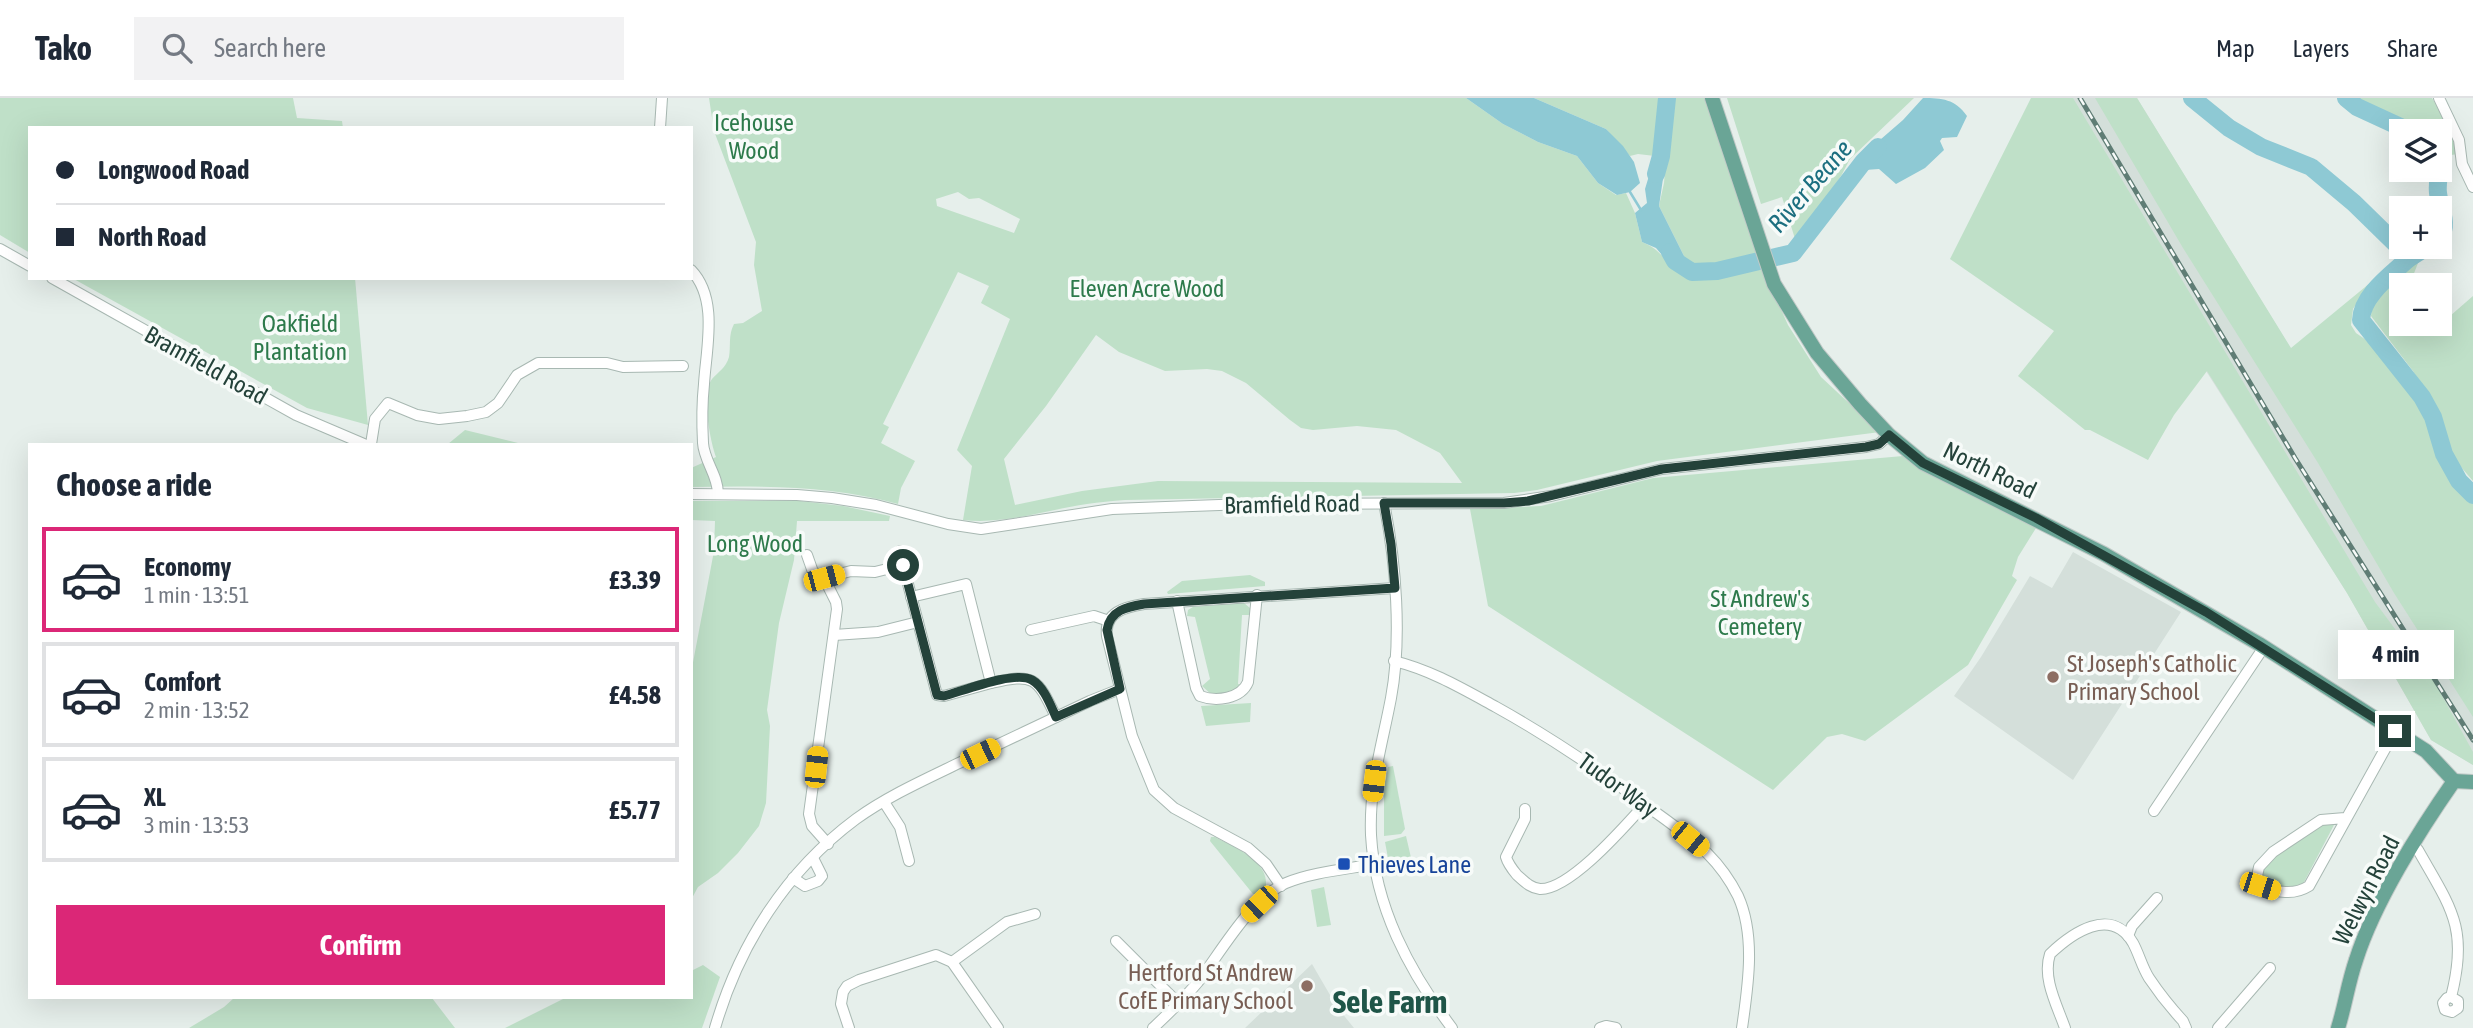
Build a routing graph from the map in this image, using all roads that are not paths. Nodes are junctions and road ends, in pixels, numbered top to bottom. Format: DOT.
graph roads {
  1 [pos="662,98"];
  2 [pos="1712,98"];
  3 [pos="2439,98"];
  4 [pos="660,126"];
  5 [pos="2473,187"];
  6 [pos="0,249"];
  7 [pos="28,265"];
  8 [pos="693,273"];
  9 [pos="56,280"];
  10 [pos="683,366"];
  11 [pos="1889,435"];
  12 [pos="362,443"];
  13 [pos="371,443"];
  14 [pos="693,494"];
  15 [pos="718,494"];
  16 [pos="1384,503"];
  17 [pos="900,551"];
  18 [pos="807,555"];
  19 [pos="903,565"];
  20 [pos="824,578"];
  21 [pos="1395,588"];
  22 [pos="1257,595"];
  23 [pos="911,597"];
  24 [pos="1177,601"];
  25 [pos="1109,621"];
  26 [pos="918,622"];
  27 [pos="1031,630"];
  28 [pos="834,635"];
  29 [pos="2264,648"];
  30 [pos="1395,661"];
  31 [pos="990,683"];
  32 [pos="1120,689"];
  33 [pos="1056,717"];
  34 [pos="2395,731"];
  35 [pos="2454,781"];
  36 [pos="2473,782"];
  37 [pos="884,802"];
  38 [pos="1645,804"];
  39 [pos="1525,809"];
  40 [pos="2154,811"];
  41 [pos="2345,818"];
  42 [pos="828,844"];
  43 [pos="2413,846"];
  44 [pos="813,858"];
  45 [pos="909,861"];
  46 [pos="1375,864"];
  47 [pos="793,878"];
  48 [pos="1281,886"];
  49 [pos="2157,898"];
  50 [pos="1035,914"];
  51 [pos="2128,936"];
  52 [pos="1116,941"];
  53 [pos="952,961"];
  54 [pos="2270,968"];
  55 [pos="2451,997"];
  56 [pos="1179,1004"];
  57 [pos="715,1028"];
  58 [pos="849,1028"];
  59 [pos="998,1028"];
  60 [pos="1153,1028"];
  61 [pos="1452,1028"];
  62 [pos="1600,1028"];
  63 [pos="1616,1028"];
  64 [pos="1742,1028"];
  65 [pos="2065,1028"];
  66 [pos="2186,1028"];
  67 [pos="2218,1028"];
  68 [pos="2338,1028"];
  1 -- 4 [label="street"];
  2 -- 11 [label="main road, North Road"];
  3 -- 5 [label="street"];
  6 -- 7 [label="street"];
  8 -- 15 [label="street"];
  9 -- 12 [label="street, Bramfield Road"];
  10 -- 13 [label="street"];
  11 -- 16 [label="street, Bramfield Road"];
  11 -- 29 [label="main road, North Road"];
  14 -- 15 [label="street, Bramfield Road"];
  15 -- 16 [label="street, Bramfield Road"];
  16 -- 21 [label="street"];
  17 -- 19 [label="street"];
  18 -- 20 [label="street"];
  19 -- 20 [label="street"];
  19 -- 23 [label="street"];
  20 -- 28 [label="street"];
  21 -- 22 [label="street"];
  21 -- 30 [label="street"];
  22 -- 24 [label="street"];
  22 -- 24 [label="street"];
  23 -- 26 [label="street"];
  23 -- 31 [label="street"];
  24 -- 25 [label="street"];
  25 -- 27 [label="street"];
  25 -- 32 [label="street"];
  26 -- 28 [label="street"];
  26 -- 31 [label="street"];
  28 -- 42 [label="street"];
  29 -- 34 [label="main road, North Road"];
  29 -- 40 [label="street"];
  30 -- 38 [label="street, Tudor Way"];
  30 -- 46 [label="street"];
  31 -- 33 [label="street"];
  32 -- 33 [label="street"];
  32 -- 48 [label="street"];
  33 -- 37 [label="street"];
  34 -- 35 [label="main road, North Road"];
  34 -- 41 [label="street"];
  35 -- 36 [label="main road"];
  35 -- 43 [label="main road, Welwyn Road"];
  37 -- 42 [label="street"];
  37 -- 45 [label="street"];
  38 -- 39 [label="street"];
  38 -- 64 [label="street, Tudor Way"];
  41 -- 41 [label="street"];
  42 -- 44 [label="street"];
  43 -- 55 [label="street"];
  43 -- 68 [label="main road, Welwyn Road"];
  44 -- 47 [label="street"];
  44 -- 47 [label="street"];
  46 -- 48 [label="street"];
  46 -- 61 [label="street"];
  47 -- 57 [label="street"];
  48 -- 56 [label="street"];
  49 -- 51 [label="street"];
  50 -- 53 [label="street"];
  51 -- 65 [label="street"];
  51 -- 66 [label="street"];
  52 -- 56 [label="street"];
  53 -- 58 [label="street"];
  53 -- 59 [label="street"];
  54 -- 67 [label="street"];
  56 -- 60 [label="street"];
  62 -- 63 [label="street"];
}
